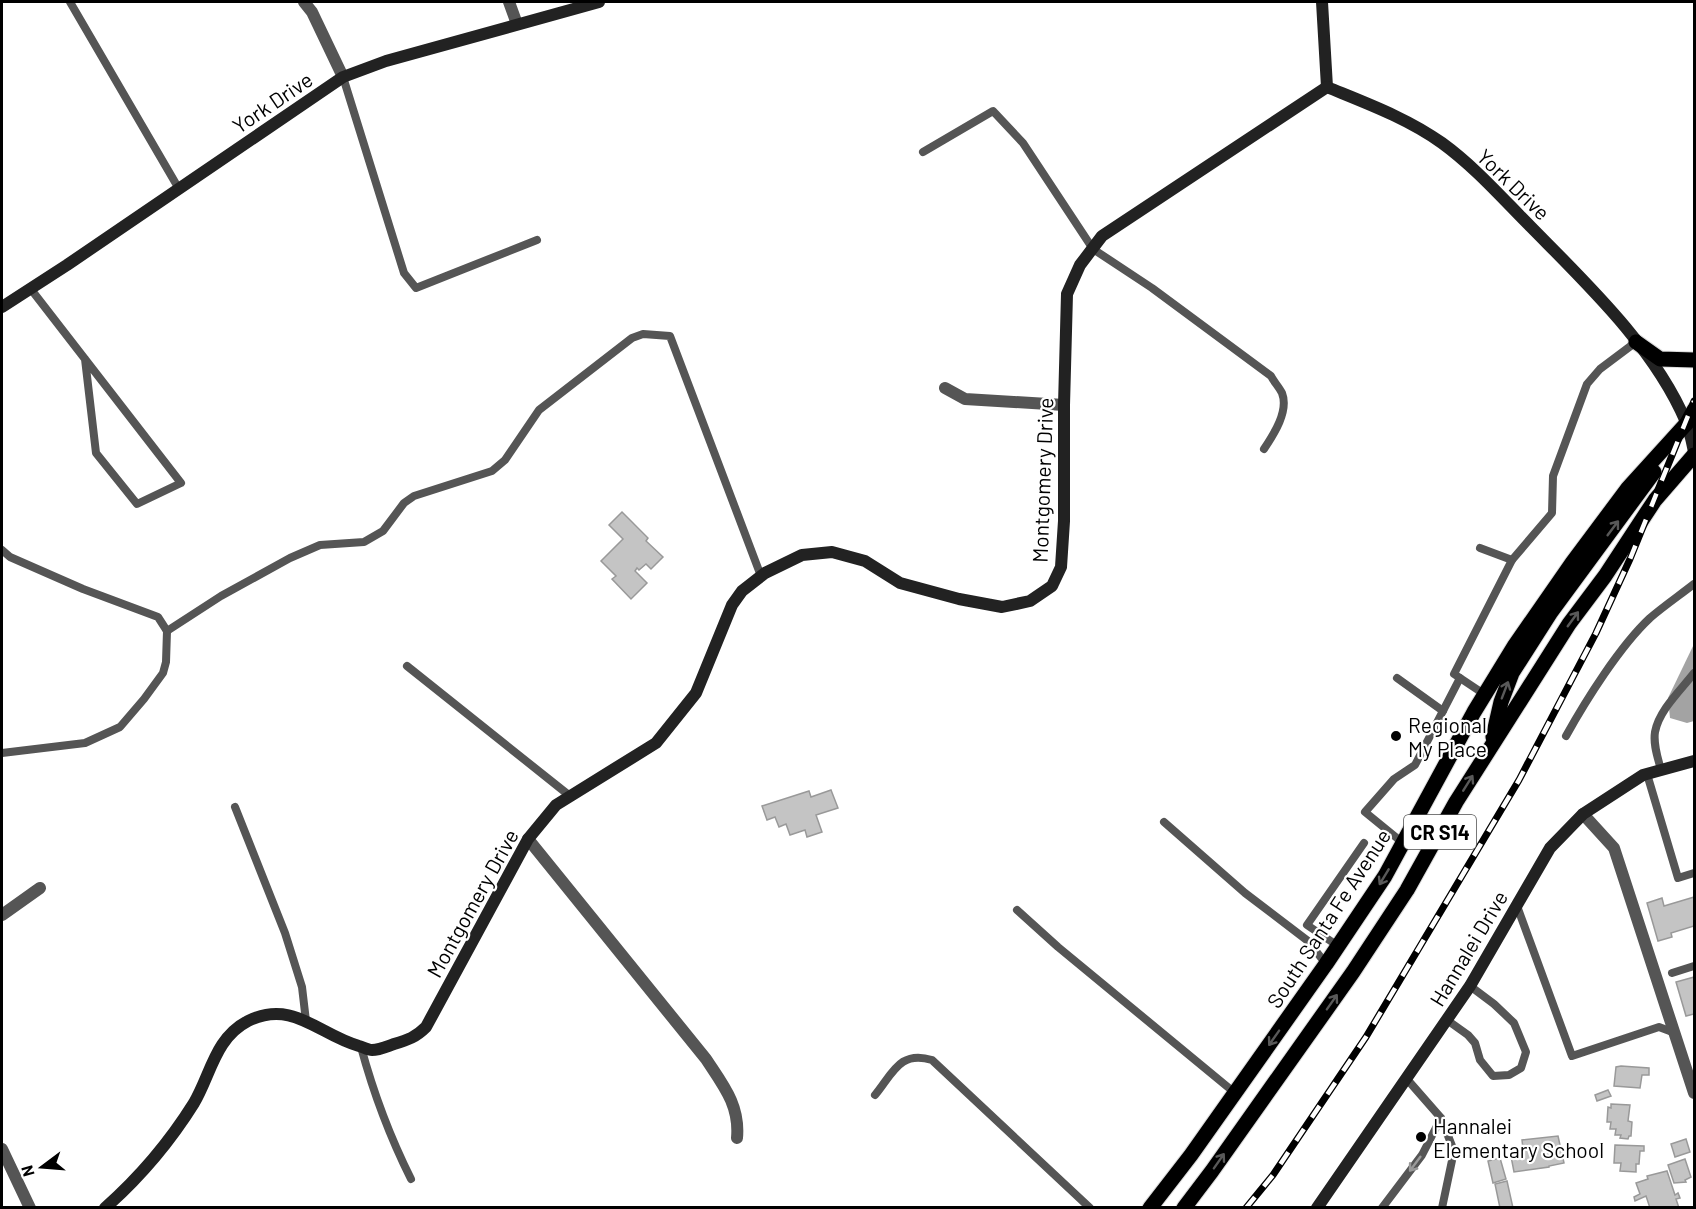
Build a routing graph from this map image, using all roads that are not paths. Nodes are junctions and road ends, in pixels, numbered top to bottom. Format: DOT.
graph roads {
  1 [pos="70,2"];
  2 [pos="304,2"];
  3 [pos="509,2"];
  4 [pos="599,2"];
  5 [pos="1322,2"];
  6 [pos="517,24"];
  7 [pos="344,77"];
  8 [pos="1328,87"];
  9 [pos="923,152"];
  10 [pos="179,189"];
  11 [pos="537,240"];
  12 [pos="1093,249"];
  13 [pos="30,288"];
  14 [pos="2,307"];
  15 [pos="1636,342"];
  16 [pos="85,359"];
  17 [pos="1695,360"];
  18 [pos="945,388"];
  19 [pos="1064,405"];
  20 [pos="1692,421"];
  21 [pos="1264,448"];
  22 [pos="1695,454"];
  23 [pos="1480,548"];
  24 [pos="2,550"];
  25 [pos="1512,560"];
  26 [pos="761,576"];
  27 [pos="1695,584"];
  28 [pos="167,631"];
  29 [pos="406,666"];
  30 [pos="1695,673"];
  31 [pos="1397,678"];
  32 [pos="1460,678"];
  33 [pos="1484,694"];
  34 [pos="1443,711"];
  35 [pos="1566,736"];
  36 [pos="1491,747"];
  37 [pos="2,753"];
  38 [pos="1695,761"];
  39 [pos="1660,770"];
  40 [pos="1647,774"];
  41 [pos="570,796"];
  42 [pos="235,807"];
  43 [pos="1583,814"];
  44 [pos="1164,822"];
  45 [pos="528,839"];
  46 [pos="1364,843"];
  47 [pos="1403,843"];
  48 [pos="1695,873"];
  49 [pos="40,888"];
  50 [pos="1516,906"];
  51 [pos="1017,910"];
  52 [pos="2,915"];
  53 [pos="1338,946"];
  54 [pos="1326,964"];
  55 [pos="1695,966"];
  56 [pos="1672,973"];
  57 [pos="1470,986"];
  58 [pos="1447,1020"];
  59 [pos="306,1022"];
  60 [pos="1675,1033"];
  61 [pos="362,1047"];
  62 [pos="1406,1078"];
  63 [pos="1235,1093"];
  64 [pos="1695,1093"];
  65 [pos="875,1095"];
  66 [pos="1441,1118"];
  67 [pos="737,1138"];
  68 [pos="2,1149"];
  69 [pos="411,1179"];
  70 [pos="30,1208"];
  71 [pos="105,1208"];
  72 [pos="1090,1208"];
  73 [pos="1150,1208"];
  74 [pos="1184,1208"];
  75 [pos="1317,1208"];
  76 [pos="1382,1208"];
  77 [pos="1442,1208"];
  1 -- 10 [label="lane"];
  2 -- 7 [label="street"];
  3 -- 6 [label="street"];
  4 -- 6 [label="street, York Drive"];
  5 -- 8 [label="street"];
  6 -- 7 [label="street, York Drive"];
  7 -- 10 [label="street, York Drive"];
  7 -- 11 [label="lane"];
  8 -- 12 [label="street, Montgomery Drive"];
  8 -- 15 [label="street, York Drive"];
  9 -- 12 [label="lane"];
  10 -- 13 [label="street, York Drive"];
  12 -- 19 [label="street, Montgomery Drive"];
  12 -- 21 [label="lane"];
  13 -- 14 [label="street, York Drive"];
  13 -- 16 [label="lane"];
  15 -- 17 [label="main road"];
  15 -- 20 [label="street, York Drive"];
  15 -- 25 [label="lane"];
  16 -- 16 [label="lane"];
  18 -- 19 [label="street"];
  19 -- 26 [label="street, Montgomery Drive"];
  20 -- 22 [label="street, York Drive"];
  20 -- 33 [label="main road, South Santa Fe Avenue / CR S14"];
  36 -- 20 [label="main road, one-way"];
  36 -- 22 [label="main road, CR S14, one-way"];
  23 -- 25 [label="lane"];
  24 -- 28 [label="lane"];
  25 -- 32 [label="lane"];
  26 -- 28 [label="lane"];
  26 -- 41 [label="street, Montgomery Drive"];
  27 -- 35 [label="lane"];
  28 -- 37 [label="lane"];
  29 -- 41 [label="lane"];
  30 -- 39 [label="lane"];
  31 -- 34 [label="lane"];
  32 -- 33 [label="lane"];
  32 -- 34 [label="lane"];
  33 -- 47 [label="main road, South Santa Fe Avenue / CR S14"];
  34 -- 47 [label="lane"];
  74 -- 36 [label="main road, CR S14, one-way"];
  38 -- 39 [label="street, Hannalei Drive"];
  39 -- 40 [label="street, Hannalei Drive"];
  40 -- 43 [label="street, Hannalei Drive"];
  40 -- 48 [label="lane"];
  41 -- 45 [label="street, Montgomery Drive"];
  42 -- 59 [label="lane"];
  43 -- 50 [label="street, Hannalei Drive"];
  43 -- 60 [label="street"];
  44 -- 54 [label="lane"];
  45 -- 61 [label="street, Montgomery Drive"];
  45 -- 67 [label="street"];
  46 -- 53 [label="lane"];
  47 -- 53 [label="main road, South Santa Fe Avenue / CR S14, one-way"];
  49 -- 52 [label="street"];
  50 -- 57 [label="street, Hannalei Drive"];
  50 -- 60 [label="lane"];
  51 -- 63 [label="lane"];
  53 -- 54 [label="main road, South Santa Fe Avenue / CR S14"];
  54 -- 63 [label="main road, South Santa Fe Avenue / CR S14, one-way"];
  55 -- 56 [label="lane"];
  57 -- 58 [label="street, Hannalei Drive"];
  57 -- 58 [label="lane"];
  58 -- 62 [label="street, Hannalei Drive"];
  59 -- 61 [label="street, Montgomery Drive"];
  59 -- 71 [label="street, Montgomery Drive"];
  60 -- 64 [label="street"];
  61 -- 69 [label="lane"];
  62 -- 66 [label="lane"];
  62 -- 75 [label="street, Hannalei Drive"];
  63 -- 73 [label="main road, South Santa Fe Avenue / CR S14"];
  65 -- 72 [label="lane"];
  66 -- 76 [label="lane, one-way"];
  66 -- 77 [label="lane"];
  68 -- 70 [label="street"];
}
